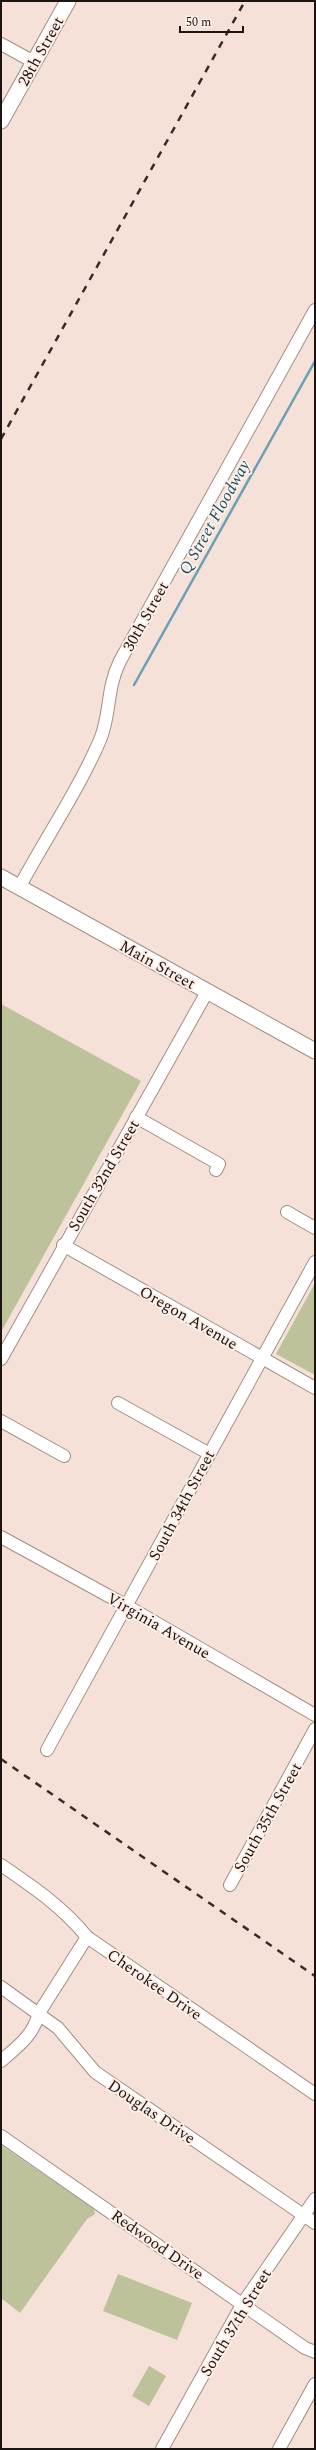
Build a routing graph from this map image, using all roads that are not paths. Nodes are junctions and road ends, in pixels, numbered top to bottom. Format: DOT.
graph roads {
  1 [pos="68,1"];
  2 [pos="1,44"];
  3 [pos="34,62"];
  4 [pos="1,121"];
  5 [pos="315,310"];
  6 [pos="1,877"];
  7 [pos="19,888"];
  8 [pos="207,992"];
  9 [pos="315,1051"];
  10 [pos="136,1117"];
  11 [pos="216,1170"];
  12 [pos="287,1212"];
  13 [pos="315,1228"];
  14 [pos="63,1245"];
  15 [pos="315,1262"];
  16 [pos="1,1359"];
  17 [pos="261,1359"];
  18 [pos="315,1388"];
  19 [pos="118,1403"];
  20 [pos="1,1421"];
  21 [pos="208,1453"];
  22 [pos="64,1456"];
  23 [pos="1,1537"];
  24 [pos="127,1606"];
  25 [pos="315,1715"];
  26 [pos="315,1728"];
  27 [pos="47,1750"];
  28 [pos="1,1865"];
  29 [pos="230,1885"];
  30 [pos="87,1937"];
  31 [pos="1,1987"];
  32 [pos="39,2013"];
  33 [pos="1,2061"];
  34 [pos="315,2094"];
  35 [pos="1,2136"];
  36 [pos="315,2199"];
  37 [pos="304,2215"];
  38 [pos="315,2223"];
  39 [pos="243,2303"];
  40 [pos="315,2352"];
  41 [pos="315,2384"];
  42 [pos="162,2449"];
  43 [pos="279,2449"];
  1 -- 3 [label="main road, 28th Street"];
  2 -- 3 [label="street"];
  3 -- 4 [label="main road, 28th Street"];
  5 -- 7 [label="street, 30th Street"];
  6 -- 7 [label="main road, Main Street"];
  7 -- 8 [label="main road, Main Street"];
  8 -- 9 [label="main road, Main Street"];
  8 -- 10 [label="street, South 32nd Street"];
  10 -- 11 [label="street"];
  10 -- 14 [label="street, South 32nd Street"];
  12 -- 13 [label="street"];
  14 -- 16 [label="street, South 32nd Street"];
  14 -- 17 [label="street, Oregon Avenue"];
  15 -- 17 [label="street, South 34th Street"];
  17 -- 18 [label="street, Oregon Avenue"];
  17 -- 21 [label="street, South 34th Street"];
  19 -- 21 [label="street"];
  20 -- 22 [label="street"];
  21 -- 24 [label="street, South 34th Street"];
  23 -- 24 [label="street, Virginia Avenue"];
  24 -- 25 [label="street, Virginia Avenue"];
  24 -- 27 [label="street, South 34th Street"];
  26 -- 29 [label="street, South 35th Street"];
  28 -- 30 [label="street, Cherokee Drive"];
  30 -- 32 [label="street"];
  30 -- 34 [label="street, Cherokee Drive"];
  31 -- 32 [label="street, Douglas Drive"];
  32 -- 33 [label="street"];
  32 -- 37 [label="street, Douglas Drive"];
  35 -- 39 [label="street, Redwood Drive"];
  36 -- 37 [label="street, South 37th Street"];
  37 -- 38 [label="street, Douglas Drive"];
  37 -- 39 [label="street, South 37th Street"];
  39 -- 40 [label="street, Redwood Drive"];
  39 -- 42 [label="street, South 37th Street"];
  41 -- 43 [label="street"];
}
